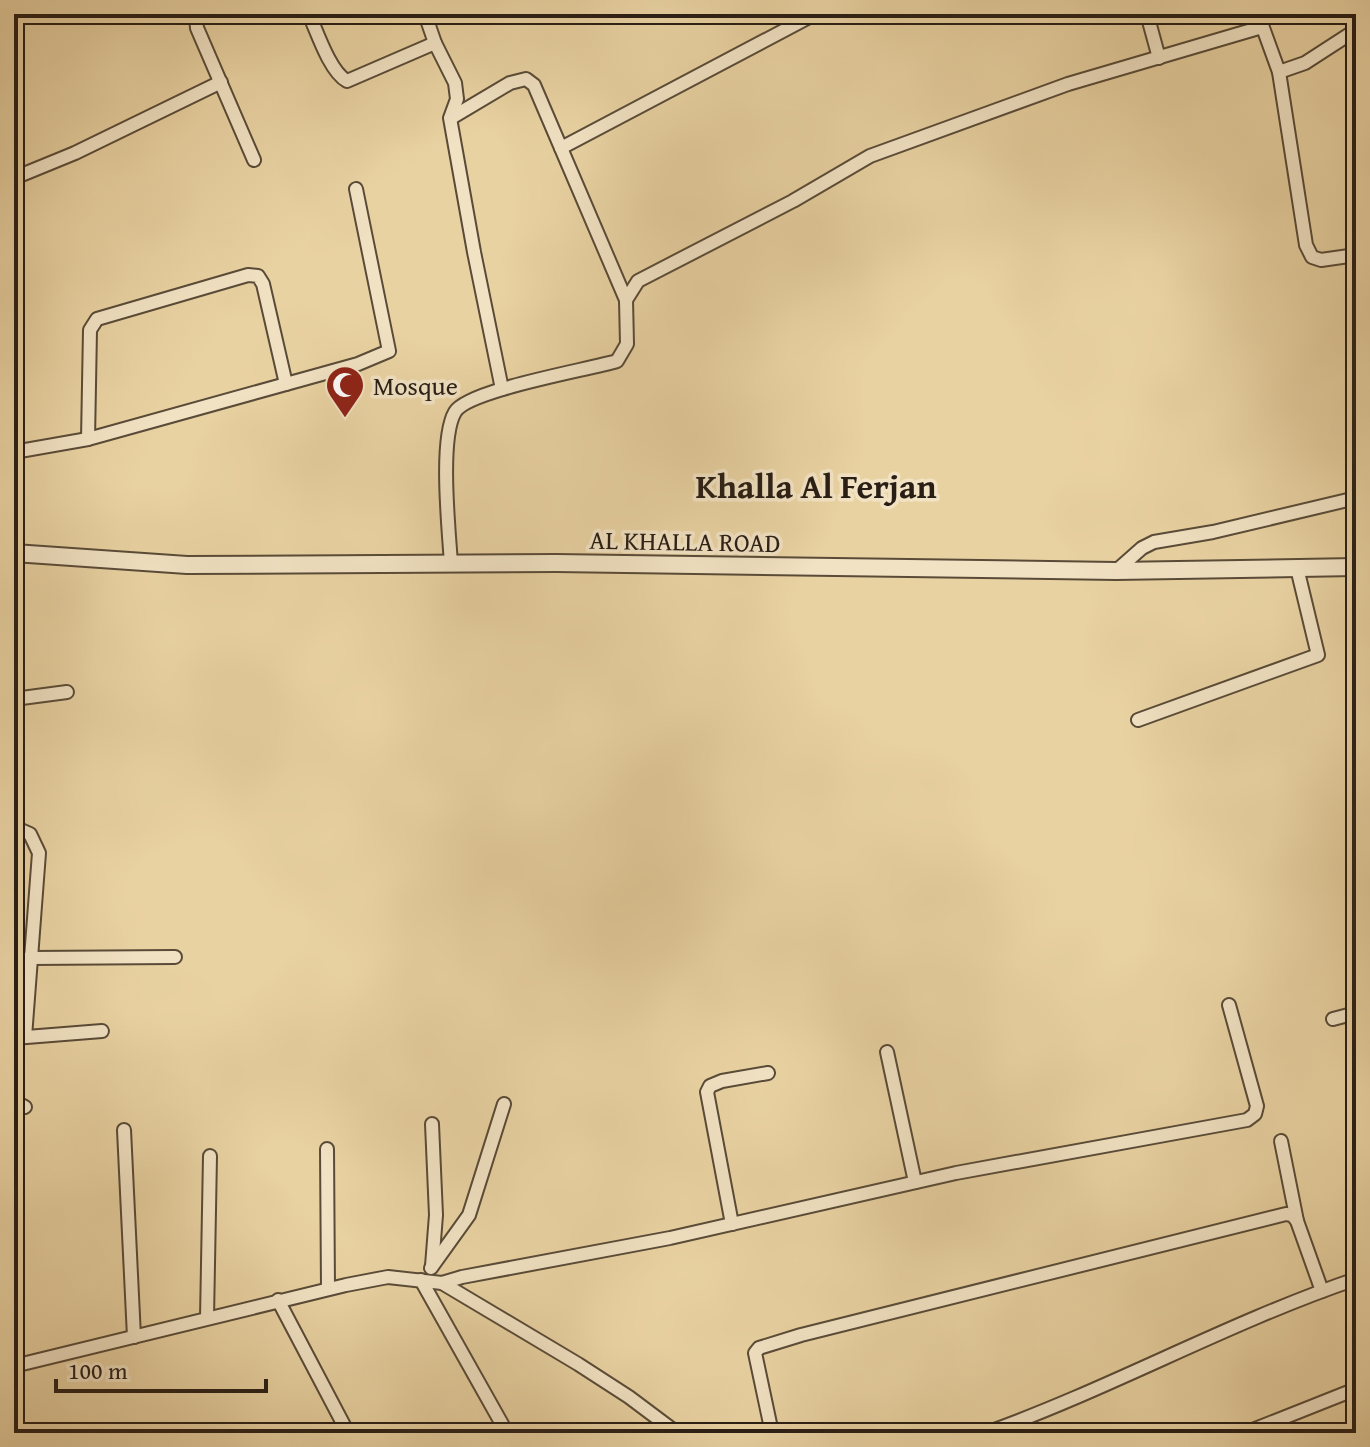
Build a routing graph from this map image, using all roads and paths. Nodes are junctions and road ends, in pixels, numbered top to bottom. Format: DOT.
graph roads {
  1 [pos="198,14"];
  2 [pos="309,14"];
  3 [pos="425,14"];
  4 [pos="815,14"];
  5 [pos="1147,14"];
  6 [pos="1260,20"];
  7 [pos="1356,30"];
  8 [pos="435,43"];
  9 [pos="1159,58"];
  10 [pos="1279,72"];
  11 [pos="221,82"];
  12 [pos="450,118"];
  13 [pos="561,148"];
  14 [pos="254,160"];
  15 [pos="14,178"];
  16 [pos="356,189"];
  17 [pos="1356,255"];
  18 [pos="626,300"];
  19 [pos="286,384"];
  20 [pos="502,389"];
  21 [pos="88,439"];
  22 [pos="14,452"];
  23 [pos="1356,498"];
  24 [pos="14,553"];
  25 [pos="451,564"];
  26 [pos="1356,567"];
  27 [pos="1297,568"];
  28 [pos="1116,571"];
  29 [pos="67,692"];
  30 [pos="14,699"];
  31 [pos="1138,720"];
  32 [pos="14,827"];
  33 [pos="175,957"];
  34 [pos="31,958"];
  35 [pos="14,961"];
  36 [pos="1229,1005"];
  37 [pos="1356,1013"];
  38 [pos="1333,1019"];
  39 [pos="102,1031"];
  40 [pos="20,1037"];
  41 [pos="887,1052"];
  42 [pos="768,1073"];
  43 [pos="504,1104"];
  44 [pos="432,1124"];
  45 [pos="124,1130"];
  46 [pos="1281,1141"];
  47 [pos="327,1149"];
  48 [pos="210,1156"];
  49 [pos="915,1182"];
  50 [pos="1297,1221"];
  51 [pos="732,1224"];
  52 [pos="431,1268"];
  53 [pos="1356,1279"];
  54 [pos="431,1282"];
  55 [pos="328,1289"];
  56 [pos="1322,1291"];
  57 [pos="278,1300"];
  58 [pos="207,1318"];
  59 [pos="134,1337"];
  60 [pos="14,1366"];
  61 [pos="1356,1389"];
  62 [pos="348,1433"];
  63 [pos="507,1433"];
  64 [pos="677,1433"];
  65 [pos="772,1433"];
  66 [pos="986,1433"];
  67 [pos="1245,1433"];
  1 -- 11 [label="street"];
  2 -- 8 [label="street"];
  3 -- 8 [label="street"];
  4 -- 13 [label="street"];
  5 -- 9 [label="street"];
  6 -- 9 [label="street"];
  6 -- 10 [label="street"];
  7 -- 10 [label="street"];
  8 -- 12 [label="street"];
  9 -- 18 [label="street"];
  10 -- 17 [label="street"];
  11 -- 14 [label="street"];
  11 -- 15 [label="street"];
  12 -- 13 [label="street"];
  12 -- 20 [label="street"];
  13 -- 18 [label="street"];
  16 -- 19 [label="street"];
  18 -- 20 [label="street"];
  19 -- 21 [label="street"];
  19 -- 21 [label="street"];
  20 -- 25 [label="street"];
  21 -- 22 [label="street"];
  23 -- 28 [label="street"];
  24 -- 25 [label="street, AL KHALLA ROAD"];
  25 -- 28 [label="street, AL KHALLA ROAD"];
  26 -- 27 [label="street, AL KHALLA ROAD"];
  27 -- 28 [label="street, AL KHALLA ROAD"];
  27 -- 31 [label="street"];
  29 -- 30 [label="street"];
  32 -- 34 [label="street"];
  33 -- 34 [label="street"];
  34 -- 35 [label="street"];
  34 -- 40 [label="street"];
  36 -- 49 [label="street"];
  37 -- 38 [label="street"];
  39 -- 40 [label="street"];
  41 -- 49 [label="street"];
  42 -- 51 [label="street"];
  43 -- 52 [label="street"];
  44 -- 52 [label="street"];
  45 -- 59 [label="street"];
  46 -- 50 [label="street"];
  47 -- 55 [label="street"];
  48 -- 58 [label="street"];
  49 -- 51 [label="street"];
  50 -- 56 [label="street"];
  50 -- 65 [label="street"];
  51 -- 54 [label="street"];
  52 -- 54 [label="street"];
  53 -- 56 [label="street"];
  54 -- 55 [label="street"];
  54 -- 63 [label="street"];
  54 -- 64 [label="street"];
  55 -- 57 [label="street"];
  56 -- 66 [label="street"];
  57 -- 58 [label="street"];
  57 -- 62 [label="street"];
  58 -- 59 [label="street"];
  59 -- 60 [label="street"];
  61 -- 67 [label="street"];
}
